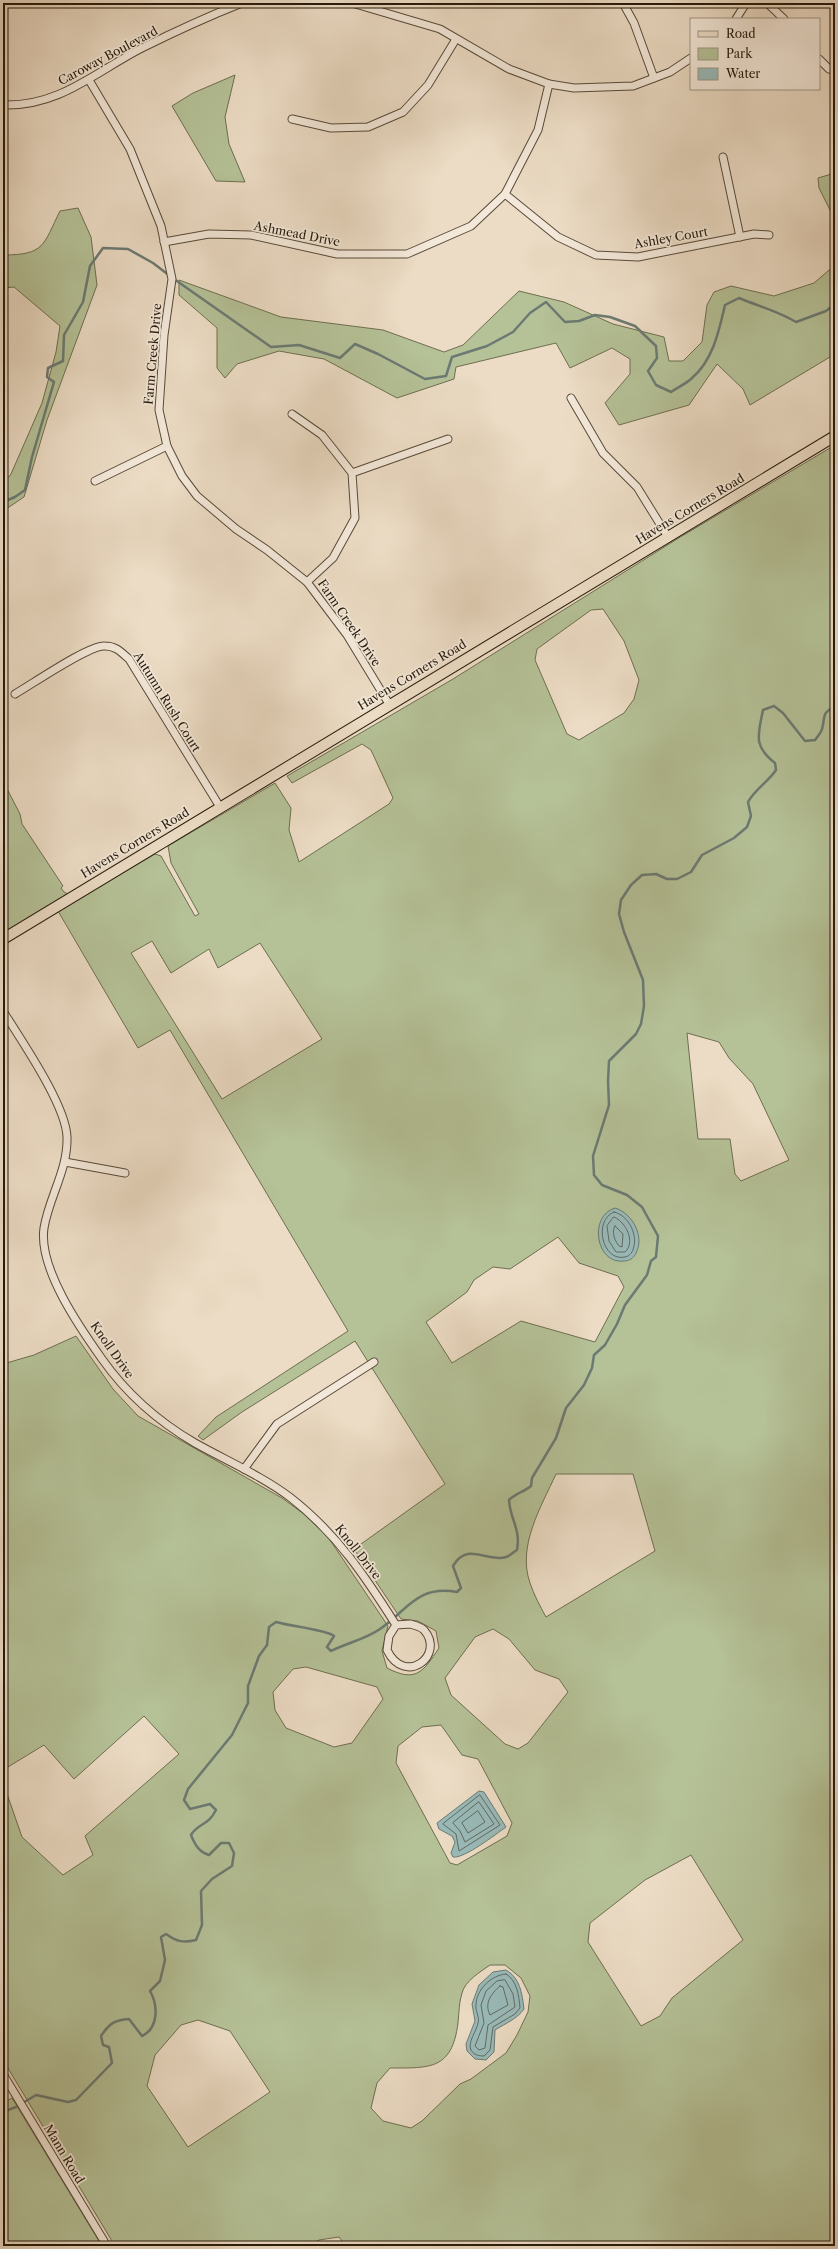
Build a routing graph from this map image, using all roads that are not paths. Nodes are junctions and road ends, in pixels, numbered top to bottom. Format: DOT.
graph roads {
  1 [pos="242,3"];
  2 [pos="352,3"];
  3 [pos="622,3"];
  4 [pos="746,3"];
  5 [pos="767,3"];
  6 [pos="737,18"];
  7 [pos="783,18"];
  8 [pos="456,40"];
  9 [pos="690,59"];
  10 [pos="820,60"];
  11 [pos="835,70"];
  12 [pos="654,78"];
  13 [pos="89,80"];
  14 [pos="549,84"];
  15 [pos="3,105"];
  16 [pos="292,119"];
  17 [pos="723,157"];
  18 [pos="505,194"];
  19 [pos="769,235"];
  20 [pos="740,237"];
  21 [pos="164,242"];
  22 [pos="571,398"];
  23 [pos="292,414"];
  24 [pos="835,436"];
  25 [pos="448,439"];
  26 [pos="167,446"];
  27 [pos="352,473"];
  28 [pos="95,481"];
  29 [pos="668,537"];
  30 [pos="307,582"];
  31 [pos="15,694"];
  32 [pos="389,704"];
  33 [pos="220,807"];
  34 [pos="3,939"];
  35 [pos="3,1011"];
  36 [pos="65,1162"];
  37 [pos="125,1172"];
  38 [pos="374,1362"];
  39 [pos="244,1469"];
  40 [pos="396,1625"];
  41 [pos="3,2074"];
  42 [pos="107,2246"];
  1 -- 13 [label="street, Caroway Boulevard"];
  2 -- 8 [label="street"];
  3 -- 12 [label="street"];
  4 -- 6 [label="street"];
  5 -- 7 [label="street"];
  8 -- 14 [label="street"];
  8 -- 16 [label="street"];
  9 -- 12 [label="street"];
  10 -- 11 [label="street"];
  12 -- 14 [label="street"];
  13 -- 15 [label="street, Caroway Boulevard"];
  13 -- 21 [label="street, Farm Creek Drive"];
  14 -- 18 [label="street, Ashmead Drive"];
  17 -- 20 [label="street"];
  18 -- 20 [label="street, Ashley Court"];
  18 -- 21 [label="street, Ashmead Drive"];
  19 -- 20 [label="street, Ashley Court"];
  21 -- 26 [label="street, Farm Creek Drive"];
  22 -- 29 [label="street"];
  23 -- 27 [label="street"];
  24 -- 29 [label="main road, Havens Corners Road"];
  25 -- 27 [label="street"];
  26 -- 28 [label="street"];
  26 -- 30 [label="street, Farm Creek Drive"];
  27 -- 30 [label="street"];
  29 -- 32 [label="main road, Havens Corners Road"];
  30 -- 32 [label="street, Farm Creek Drive"];
  31 -- 33 [label="street, Autumn Rush Court"];
  32 -- 33 [label="main road, Havens Corners Road"];
  33 -- 34 [label="main road, Havens Corners Road"];
  35 -- 36 [label="street, Knoll Drive"];
  36 -- 37 [label="street"];
  36 -- 39 [label="street, Knoll Drive"];
  38 -- 39 [label="street"];
  39 -- 40 [label="street, Knoll Drive"];
  40 -- 40 [label="street"];
  41 -- 42 [label="street, Mann Road"];
}
